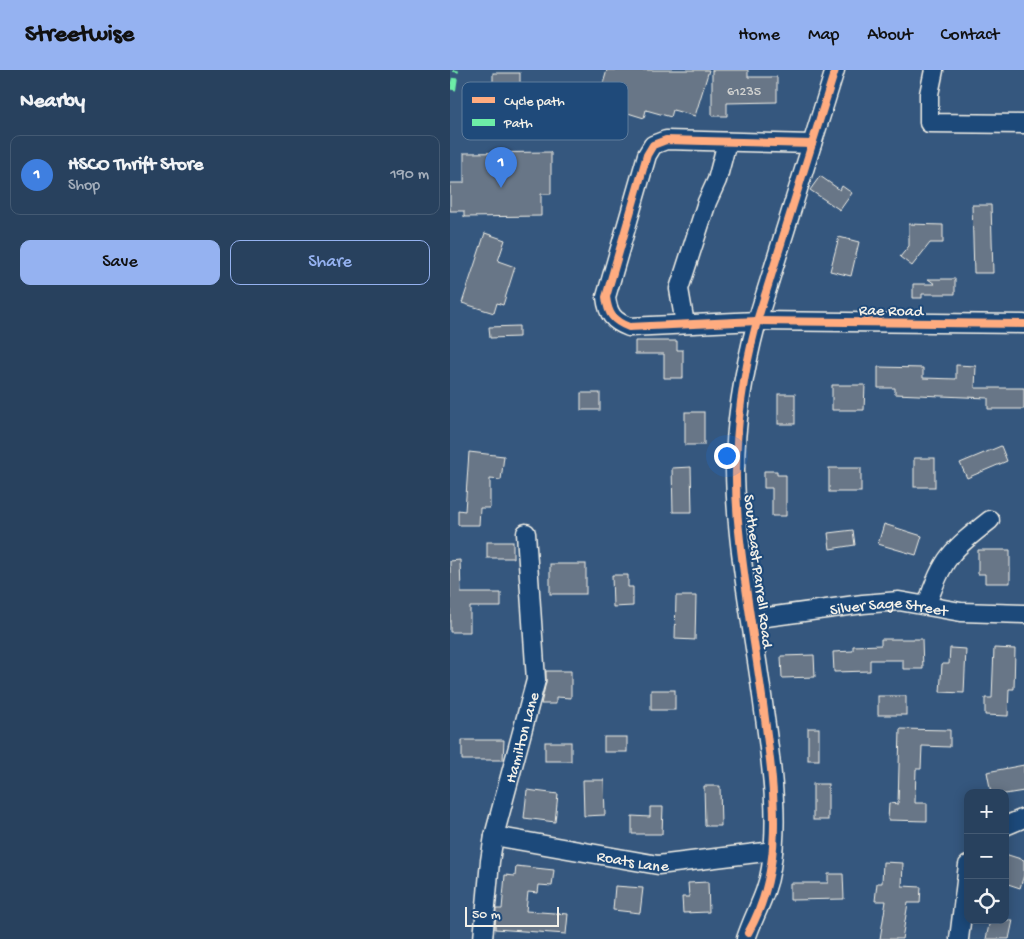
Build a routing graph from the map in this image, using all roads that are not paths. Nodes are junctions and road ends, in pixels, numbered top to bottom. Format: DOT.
graph roads {
  1 [pos="835,70"];
  2 [pos="934,70"];
  3 [pos="1024,124"];
  4 [pos="727,142"];
  5 [pos="812,144"];
  6 [pos="757,321"];
  7 [pos="685,324"];
  8 [pos="1024,324"];
  9 [pos="990,520"];
  10 [pos="526,533"];
  11 [pos="926,605"];
  12 [pos="1024,614"];
  13 [pos="752,619"];
  14 [pos="1024,818"];
  15 [pos="1009,824"];
  16 [pos="494,836"];
  17 [pos="773,851"];
  18 [pos="966,879"];
  19 [pos="746,937"];
  20 [pos="483,939"];
  21 [pos="959,939"];
  1 -- 5 [label="street, Southeast Parrell Road"];
  2 -- 3 [label="street"];
  4 -- 5 [label="street"];
  4 -- 7 [label="street"];
  4 -- 7 [label="street, Rae Road"];
  5 -- 6 [label="street, Southeast Parrell Road"];
  6 -- 7 [label="street, Rae Road"];
  6 -- 8 [label="street, Rae Road"];
  6 -- 13 [label="street, Southeast Parrell Road"];
  9 -- 11 [label="street"];
  10 -- 16 [label="street, Hamilton Lane"];
  11 -- 12 [label="street, Silver Sage Street"];
  11 -- 13 [label="street, Silver Sage Street"];
  13 -- 17 [label="street, Southeast Parrell Road"];
  14 -- 15 [label="street"];
  16 -- 17 [label="street, Roats Lane"];
  16 -- 20 [label="street, Hamilton Lane"];
  17 -- 19 [label="street, Southeast Parrell Road"];
  18 -- 21 [label="street"];
}
